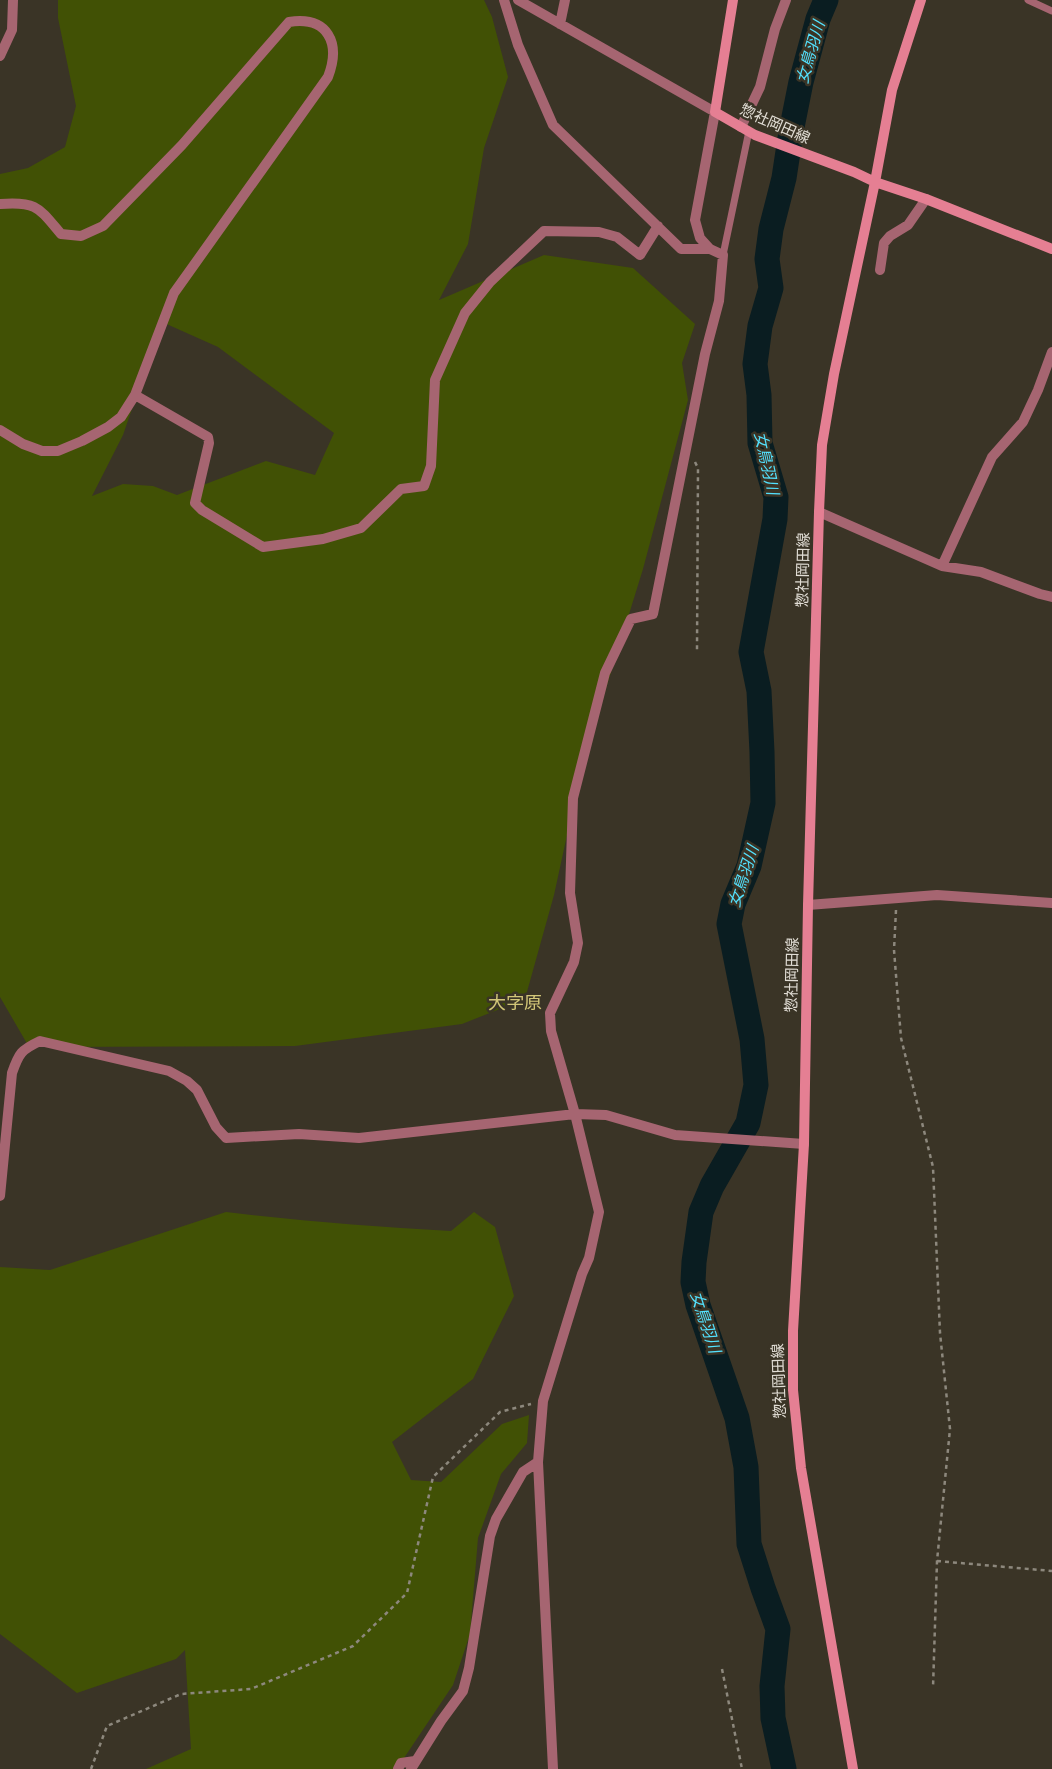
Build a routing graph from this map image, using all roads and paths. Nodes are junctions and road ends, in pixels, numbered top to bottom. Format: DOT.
graph roads {
  1 [pos="13,0"];
  2 [pos="504,0"];
  3 [pos="518,0"];
  4 [pos="565,0"];
  5 [pos="733,0"];
  6 [pos="786,0"];
  7 [pos="921,0"];
  8 [pos="1028,0"];
  9 [pos="1052,11"];
  10 [pos="560,24"];
  11 [pos="0,56"];
  12 [pos="715,112"];
  13 [pos="748,131"];
  14 [pos="874,182"];
  15 [pos="926,199"];
  16 [pos="0,204"];
  17 [pos="658,226"];
  18 [pos="710,249"];
  19 [pos="1052,249"];
  20 [pos="723,255"];
  21 [pos="880,270"];
  22 [pos="1052,352"];
  23 [pos="135,395"];
  24 [pos="0,430"];
  25 [pos="685,446"];
  26 [pos="819,512"];
  27 [pos="942,566"];
  28 [pos="1052,596"];
  29 [pos="697,651"];
  30 [pos="897,898"];
  31 [pos="1052,903"];
  32 [pos="808,905"];
  33 [pos="575,1114"];
  34 [pos="804,1144"];
  35 [pos="0,1196"];
  36 [pos="543,1402"];
  37 [pos="538,1462"];
  38 [pos="937,1561"];
  39 [pos="1052,1571"];
  40 [pos="722,1669"];
  41 [pos="933,1688"];
  42 [pos="413,1765"];
  43 [pos="90,1769"];
  44 [pos="398,1769"];
  45 [pos="553,1769"];
  46 [pos="742,1769"];
  47 [pos="853,1769"];
  1 -- 11 [label="street"];
  2 -- 17 [label="street"];
  3 -- 10 [label="street"];
  4 -- 10 [label="street"];
  5 -- 12 [label="main road"];
  6 -- 13 [label="street"];
  7 -- 14 [label="main road, 惣社岡田線"];
  8 -- 9 [label="lane"];
  10 -- 12 [label="street"];
  12 -- 13 [label="main road, 惣社岡田線"];
  12 -- 18 [label="street"];
  13 -- 14 [label="main road, 惣社岡田線"];
  13 -- 20 [label="lane"];
  14 -- 15 [label="main road, 惣社岡田線"];
  14 -- 26 [label="main road, 惣社岡田線"];
  15 -- 19 [label="main road, 惣社岡田線"];
  15 -- 21 [label="street"];
  16 -- 23 [label="street"];
  17 -- 18 [label="street"];
  17 -- 23 [label="street"];
  18 -- 20 [label="street"];
  20 -- 25 [label="street"];
  22 -- 27 [label="street"];
  23 -- 24 [label="street"];
  25 -- 29 [label="path"];
  25 -- 33 [label="street"];
  26 -- 27 [label="street"];
  26 -- 32 [label="main road, 惣社岡田線"];
  27 -- 28 [label="street"];
  30 -- 31 [label="street"];
  30 -- 32 [label="street"];
  30 -- 38 [label="path"];
  32 -- 34 [label="main road, 惣社岡田線"];
  33 -- 34 [label="street"];
  33 -- 35 [label="street"];
  33 -- 36 [label="street"];
  34 -- 47 [label="main road, 惣社岡田線"];
  36 -- 37 [label="street"];
  36 -- 43 [label="path"];
  37 -- 42 [label="street"];
  37 -- 45 [label="street"];
  38 -- 39 [label="path"];
  38 -- 41 [label="path"];
  40 -- 46 [label="path"];
  42 -- 44 [label="street"];
}
